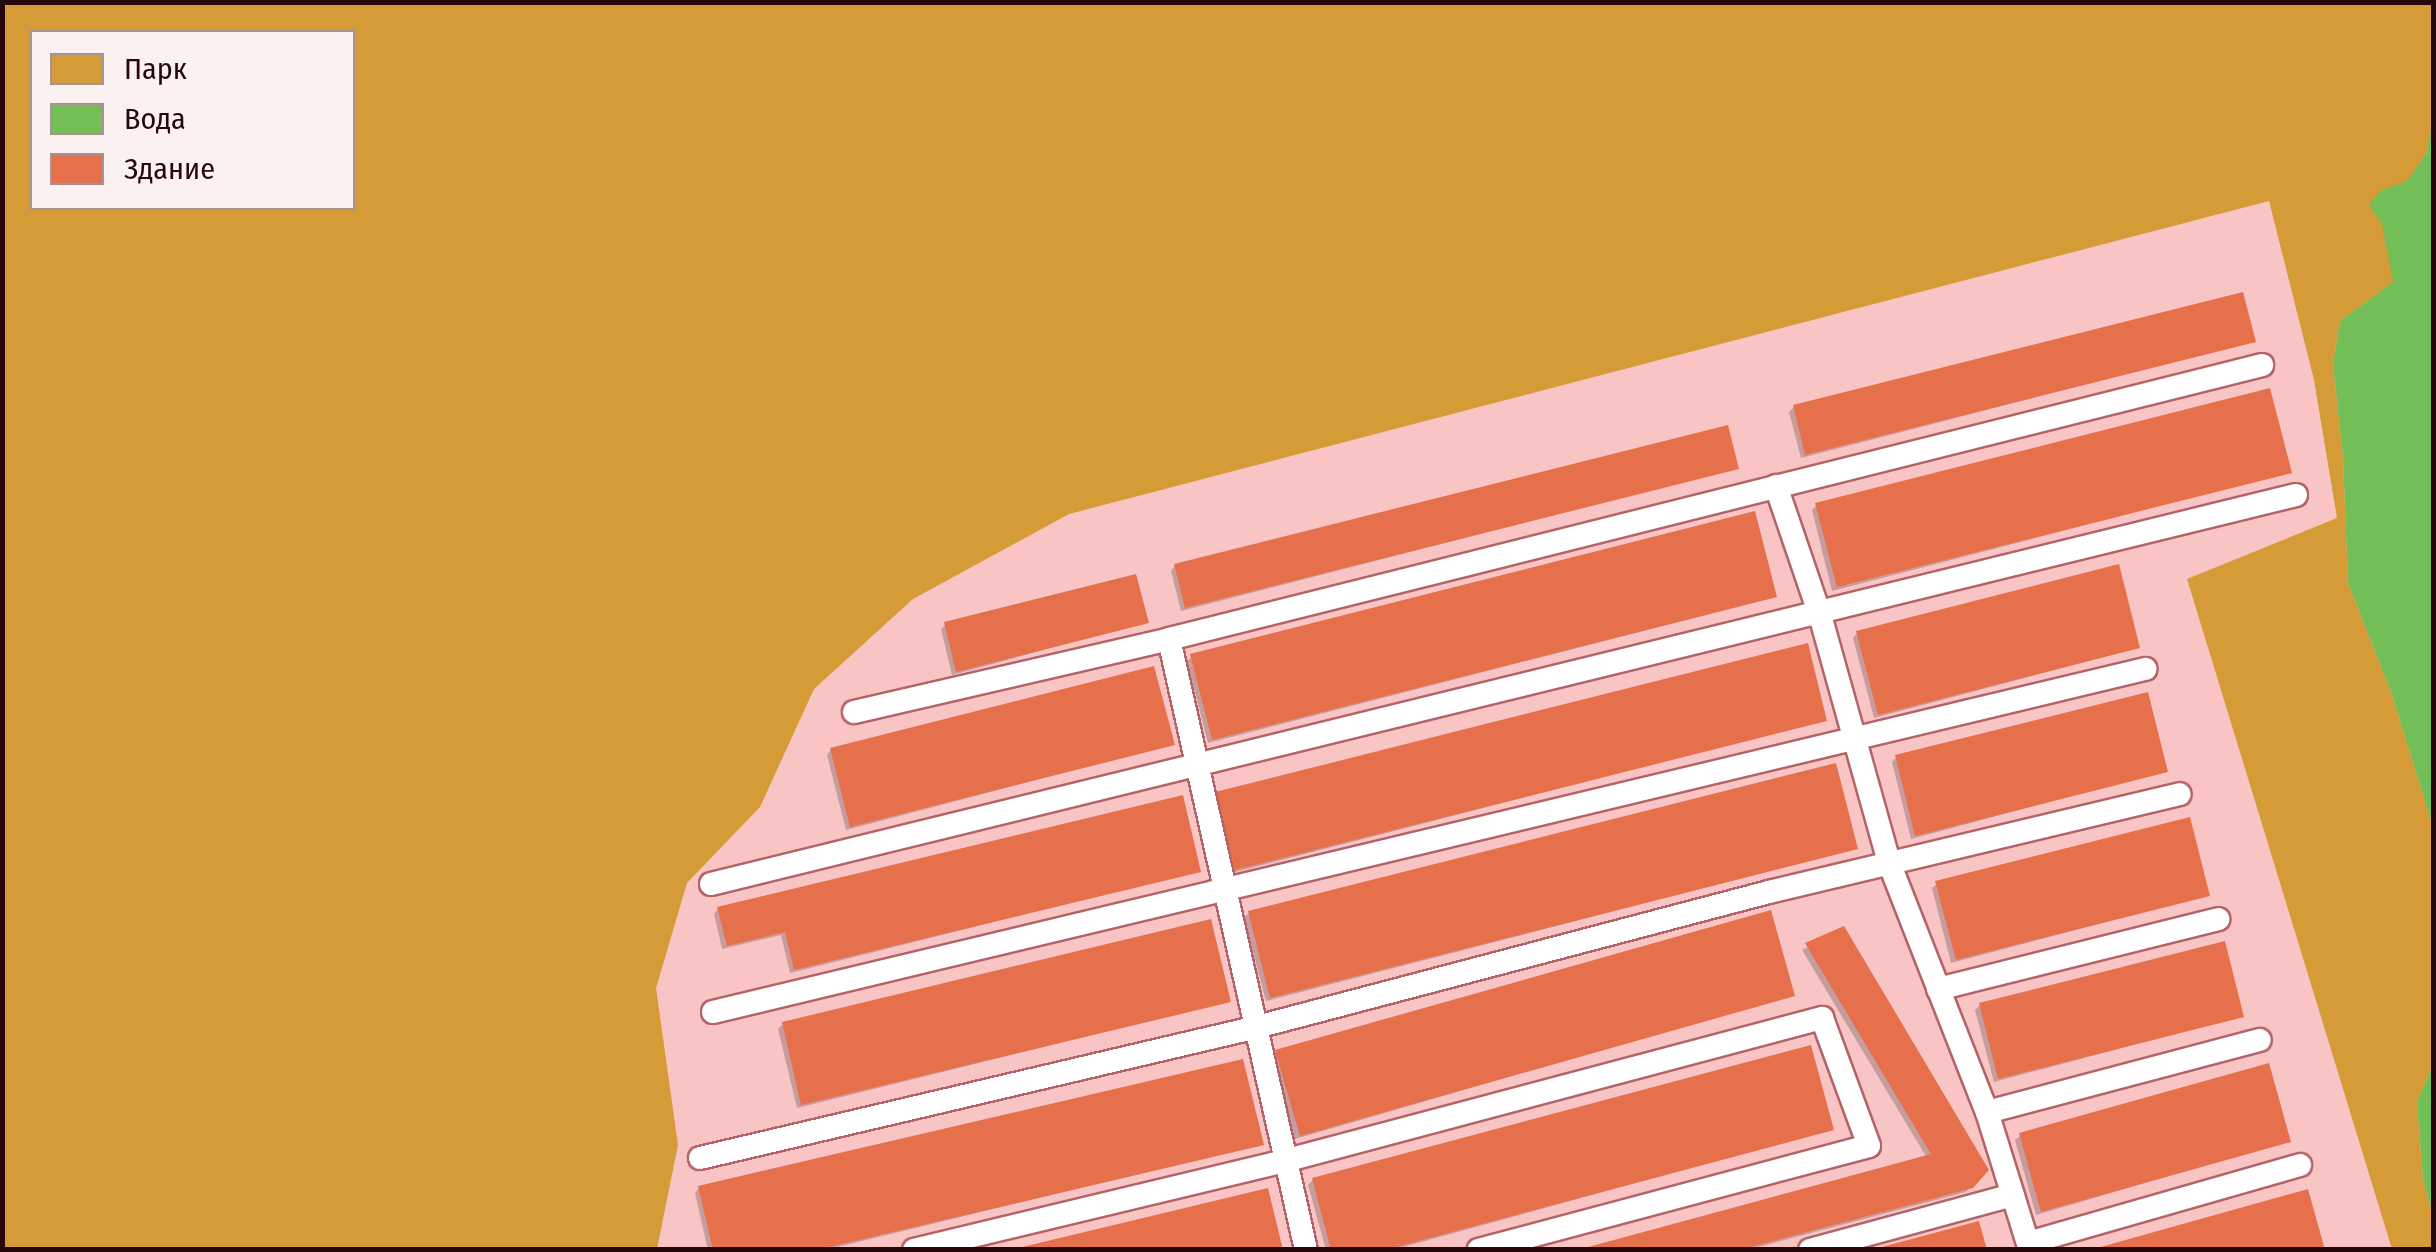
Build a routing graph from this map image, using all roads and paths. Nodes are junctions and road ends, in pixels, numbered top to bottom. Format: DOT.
graph roads {
  1 [pos="2262,365"];
  2 [pos="1776,486"];
  3 [pos="2296,496"];
  4 [pos="1820,615"];
  5 [pos="1169,639"];
  6 [pos="2145,669"];
  7 [pos="854,712"];
  8 [pos="1856,740"];
  9 [pos="1197,767"];
  10 [pos="2179,794"];
  11 [pos="1890,866"];
  12 [pos="711,884"];
  13 [pos="1223,892"];
  14 [pos="2218,919"];
  15 [pos="1938,989"];
  16 [pos="713,1012"];
  17 [pos="1254,1028"];
  18 [pos="2260,1040"];
  19 [pos="1987,1112"];
  20 [pos="700,1158"];
  21 [pos="1284,1161"];
  22 [pos="2300,1165"];
  23 [pos="2013,1194"];
  24 [pos="2029,1246"];
  25 [pos="914,1250"];
  26 [pos="1306,1250"];
  27 [pos="1480,1250"];
  28 [pos="1810,1250"];
  1 -- 2 [label="lane"];
  2 -- 4 [label="lane"];
  2 -- 5 [label="lane"];
  3 -- 4 [label="lane"];
  4 -- 8 [label="lane"];
  4 -- 9 [label="lane"];
  5 -- 7 [label="lane"];
  5 -- 9 [label="lane"];
  6 -- 8 [label="lane"];
  8 -- 11 [label="lane"];
  8 -- 13 [label="lane"];
  9 -- 12 [label="lane"];
  9 -- 13 [label="lane"];
  10 -- 11 [label="lane"];
  11 -- 15 [label="lane"];
  11 -- 17 [label="lane"];
  13 -- 16 [label="lane"];
  13 -- 17 [label="lane"];
  14 -- 15 [label="lane"];
  15 -- 19 [label="lane"];
  17 -- 20 [label="lane"];
  17 -- 21 [label="lane"];
  18 -- 19 [label="lane"];
  19 -- 23 [label="lane"];
  21 -- 25 [label="lane"];
  21 -- 26 [label="lane"];
  21 -- 27 [label="lane"];
  22 -- 24 [label="lane"];
  23 -- 24 [label="lane"];
  23 -- 28 [label="lane"];
}
